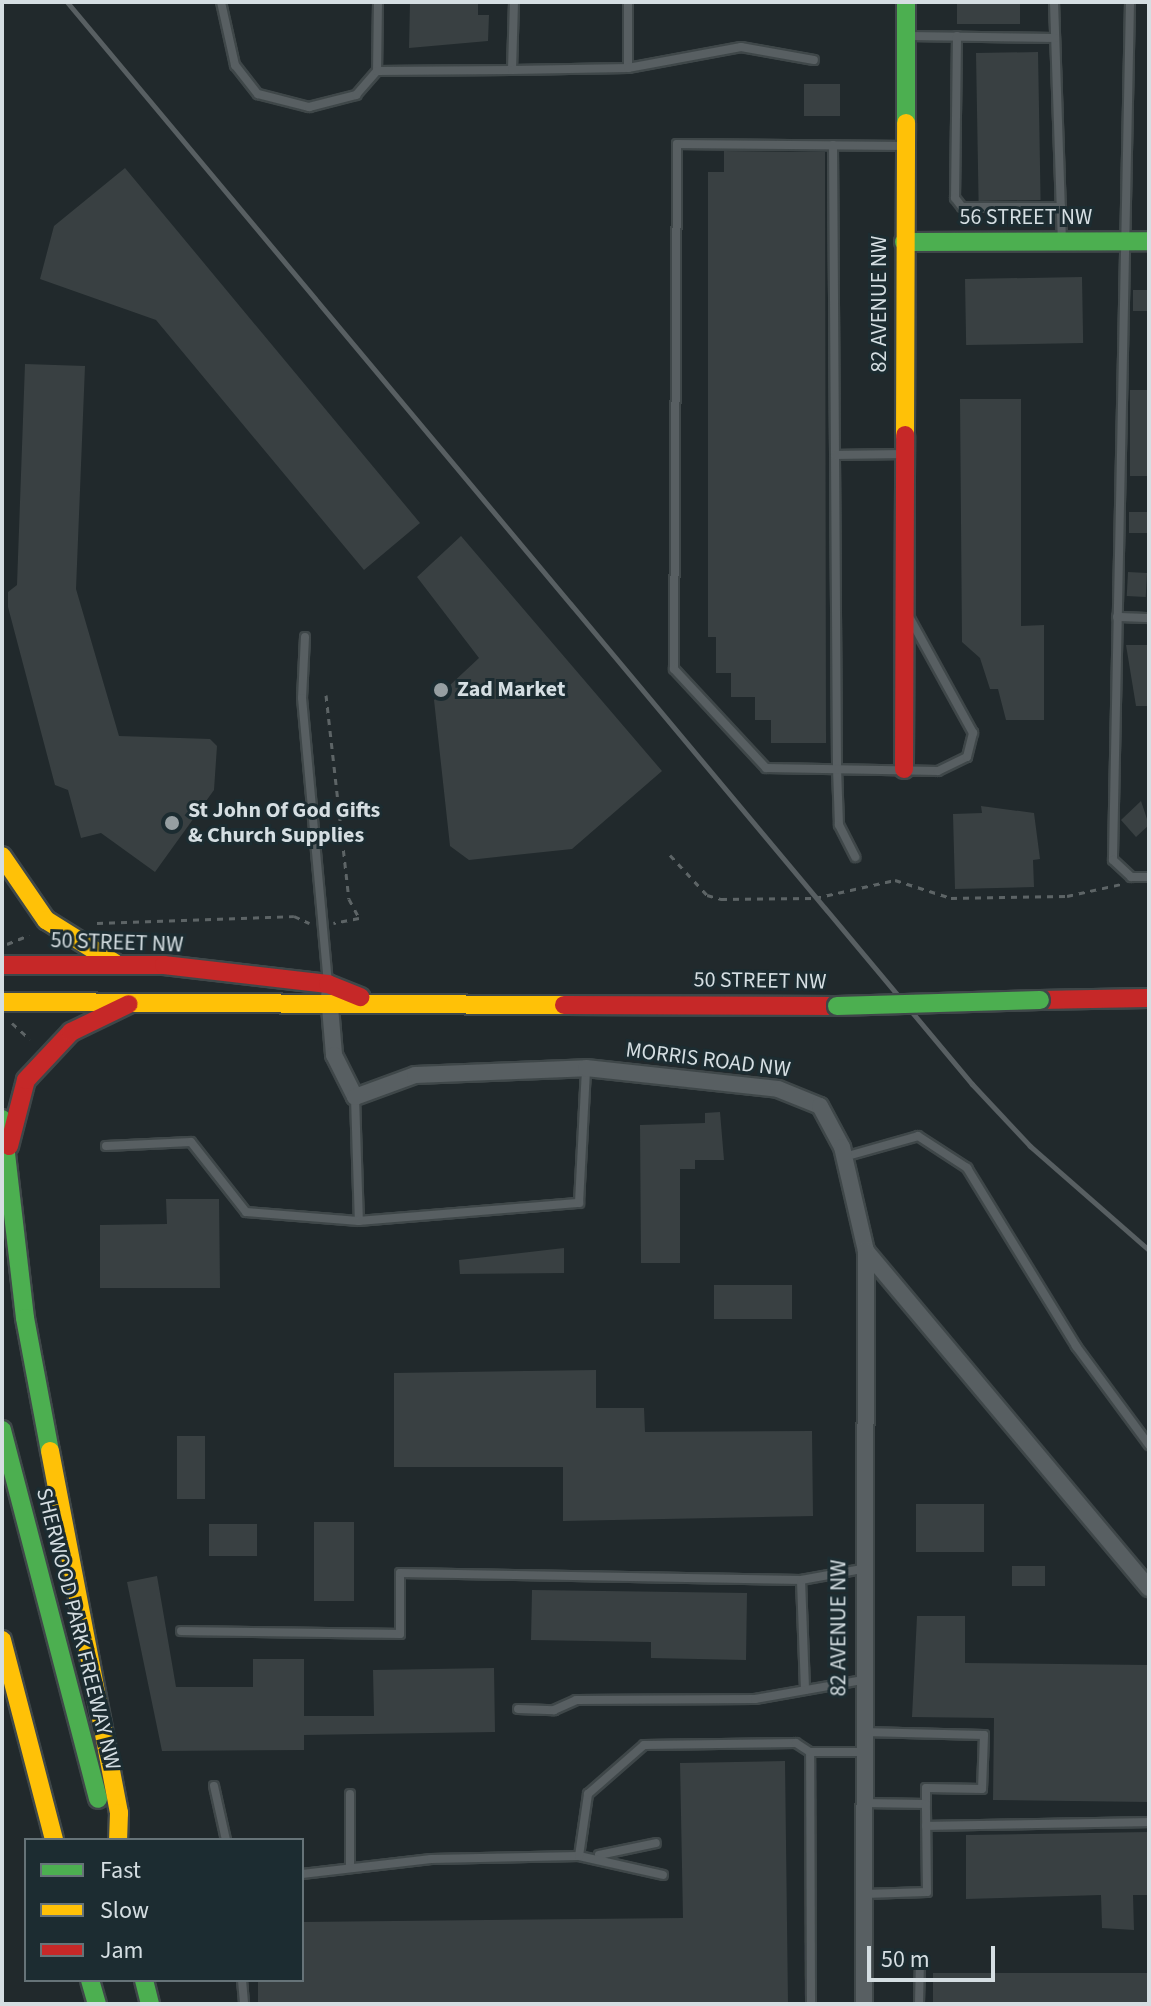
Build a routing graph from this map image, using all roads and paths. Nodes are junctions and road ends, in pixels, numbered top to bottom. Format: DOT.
graph roads {
  1 [pos="221,2"];
  2 [pos="378,2"];
  3 [pos="514,2"];
  4 [pos="628,2"];
  5 [pos="906,2"];
  6 [pos="1054,2"];
  7 [pos="1130,2"];
  8 [pos="906,36"];
  9 [pos="957,36"];
  10 [pos="1055,38"];
  11 [pos="814,60"];
  12 [pos="628,68"];
  13 [pos="512,70"];
  14 [pos="377,71"];
  15 [pos="833,145"];
  16 [pos="905,146"];
  17 [pos="1061,207"];
  18 [pos="1126,241"];
  19 [pos="1149,241"];
  20 [pos="904,242"];
  21 [pos="1062,242"];
  22 [pos="903,454"];
  23 [pos="835,455"];
  24 [pos="902,606"];
  25 [pos="1117,617"];
  26 [pos="1149,618"];
  27 [pos="305,637"];
  28 [pos="326,695"];
  29 [pos="837,768"];
  30 [pos="904,769"];
  31 [pos="670,855"];
  32 [pos="2,856"];
  33 [pos="855,857"];
  34 [pos="1149,877"];
  35 [pos="1137,884"];
  36 [pos="87,922"];
  37 [pos="327,924"];
  38 [pos="51,925"];
  39 [pos="3,946"];
  40 [pos="115,963"];
  41 [pos="2,965"];
  42 [pos="329,993"];
  43 [pos="1149,998"];
  44 [pos="2,1002"];
  45 [pos="129,1004"];
  46 [pos="586,1068"];
  47 [pos="355,1097"];
  48 [pos="2,1119"];
  49 [pos="106,1146"];
  50 [pos="844,1157"];
  51 [pos="7,1163"];
  52 [pos="359,1221"];
  53 [pos="866,1251"];
  54 [pos="2,1430"];
  55 [pos="1149,1445"];
  56 [pos="862,1569"];
  57 [pos="801,1580"];
  58 [pos="1149,1588"];
  59 [pos="181,1631"];
  60 [pos="2,1640"];
  61 [pos="863,1680"];
  62 [pos="2,1682"];
  63 [pos="805,1690"];
  64 [pos="518,1709"];
  65 [pos="863,1732"];
  66 [pos="26,1733"];
  67 [pos="810,1752"];
  68 [pos="863,1752"];
  69 [pos="214,1786"];
  70 [pos="350,1794"];
  71 [pos="864,1803"];
  72 [pos="926,1804"];
  73 [pos="1149,1822"];
  74 [pos="926,1826"];
  75 [pos="53,1838"];
  76 [pos="107,1838"];
  77 [pos="118,1838"];
  78 [pos="226,1838"];
  79 [pos="656,1843"];
  80 [pos="599,1855"];
  81 [pos="579,1856"];
  82 [pos="350,1868"];
  83 [pos="304,1874"];
  84 [pos="663,1875"];
  85 [pos="864,1894"];
  86 [pos="920,1959"];
  87 [pos="91,1982"];
  88 [pos="144,1982"];
  89 [pos="242,1982"];
  90 [pos="97,2004"];
  91 [pos="150,2004"];
  92 [pos="244,2004"];
  93 [pos="811,2004"];
  94 [pos="864,2004"];
  95 [pos="919,2004"];
  1 -- 14 [label="lane"];
  2 -- 14 [label="lane"];
  3 -- 13 [label="lane"];
  4 -- 12 [label="lane"];
  5 -- 8 [label="main road, 82 AVENUE NW"];
  6 -- 10 [label="lane"];
  7 -- 18 [label="lane"];
  8 -- 9 [label="lane"];
  8 -- 16 [label="main road, 82 AVENUE NW"];
  9 -- 10 [label="lane"];
  9 -- 17 [label="lane"];
  10 -- 17 [label="lane"];
  11 -- 12 [label="lane"];
  12 -- 13 [label="lane"];
  13 -- 14 [label="lane"];
  15 -- 16 [label="lane"];
  15 -- 23 [label="lane"];
  15 -- 29 [label="lane"];
  16 -- 20 [label="main road, 82 AVENUE NW"];
  17 -- 21 [label="lane"];
  18 -- 19 [label="main road, 56 STREET NW"];
  18 -- 21 [label="main road, 56 STREET NW"];
  18 -- 25 [label="lane"];
  20 -- 21 [label="main road, 56 STREET NW"];
  20 -- 22 [label="main road, 82 AVENUE NW"];
  22 -- 23 [label="lane"];
  22 -- 24 [label="main road, 82 AVENUE NW"];
  23 -- 29 [label="lane"];
  24 -- 30 [label="main road, 82 AVENUE NW"];
  24 -- 30 [label="lane, 82 AVENUE NW"];
  25 -- 26 [label="lane"];
  25 -- 34 [label="lane"];
  27 -- 37 [label="lane"];
  28 -- 37 [label="path"];
  29 -- 30 [label="lane"];
  29 -- 33 [label="lane"];
  31 -- 35 [label="path"];
  32 -- 38 [label="main road"];
  36 -- 37 [label="path"];
  37 -- 42 [label="lane"];
  38 -- 39 [label="path"];
  38 -- 40 [label="main road"];
  40 -- 41 [label="main road, 50 STREET NW"];
  40 -- 42 [label="main road, 50 STREET NW"];
  42 -- 43 [label="main road, 50 STREET NW, bridge"];
  42 -- 45 [label="main road, 50 STREET NW"];
  42 -- 47 [label="street"];
  44 -- 45 [label="main road, 50 STREET NW"];
  45 -- 51 [label="main road"];
  46 -- 47 [label="street, MORRIS ROAD NW"];
  46 -- 50 [label="street, MORRIS ROAD NW"];
  46 -- 52 [label="lane"];
  47 -- 52 [label="lane"];
  48 -- 51 [label="main road"];
  49 -- 52 [label="lane"];
  50 -- 53 [label="street, MORRIS ROAD NW"];
  50 -- 55 [label="lane"];
  51 -- 77 [label="main road"];
  53 -- 56 [label="street, 82 AVENUE NW"];
  53 -- 58 [label="street, MORRIS ROAD NW"];
  54 -- 76 [label="main road, SHERWOOD PARK FREEWAY NW"];
  56 -- 57 [label="lane"];
  56 -- 61 [label="street, 82 AVENUE NW"];
  57 -- 59 [label="lane"];
  57 -- 63 [label="lane"];
  60 -- 66 [label="main road"];
  61 -- 63 [label="lane"];
  61 -- 65 [label="street, 82 AVENUE NW"];
  62 -- 66 [label="main road"];
  63 -- 64 [label="lane"];
  65 -- 68 [label="street, 82 AVENUE NW"];
  65 -- 72 [label="lane"];
  66 -- 75 [label="main road"];
  67 -- 68 [label="lane"];
  67 -- 81 [label="lane"];
  67 -- 93 [label="lane"];
  68 -- 71 [label="street, 82 AVENUE NW"];
  69 -- 78 [label="lane"];
  70 -- 82 [label="lane"];
  71 -- 72 [label="lane"];
  71 -- 85 [label="street, 82 AVENUE NW"];
  72 -- 74 [label="lane"];
  73 -- 74 [label="lane"];
  74 -- 85 [label="lane"];
  79 -- 80 [label="lane"];
  80 -- 81 [label="lane"];
  80 -- 84 [label="lane"];
  81 -- 82 [label="lane"];
  82 -- 83 [label="lane"];
  85 -- 94 [label="street, 82 AVENUE NW"];
  86 -- 95 [label="lane"];
  87 -- 90 [label="main road"];
  88 -- 91 [label="main road"];
  89 -- 92 [label="lane"];
}
